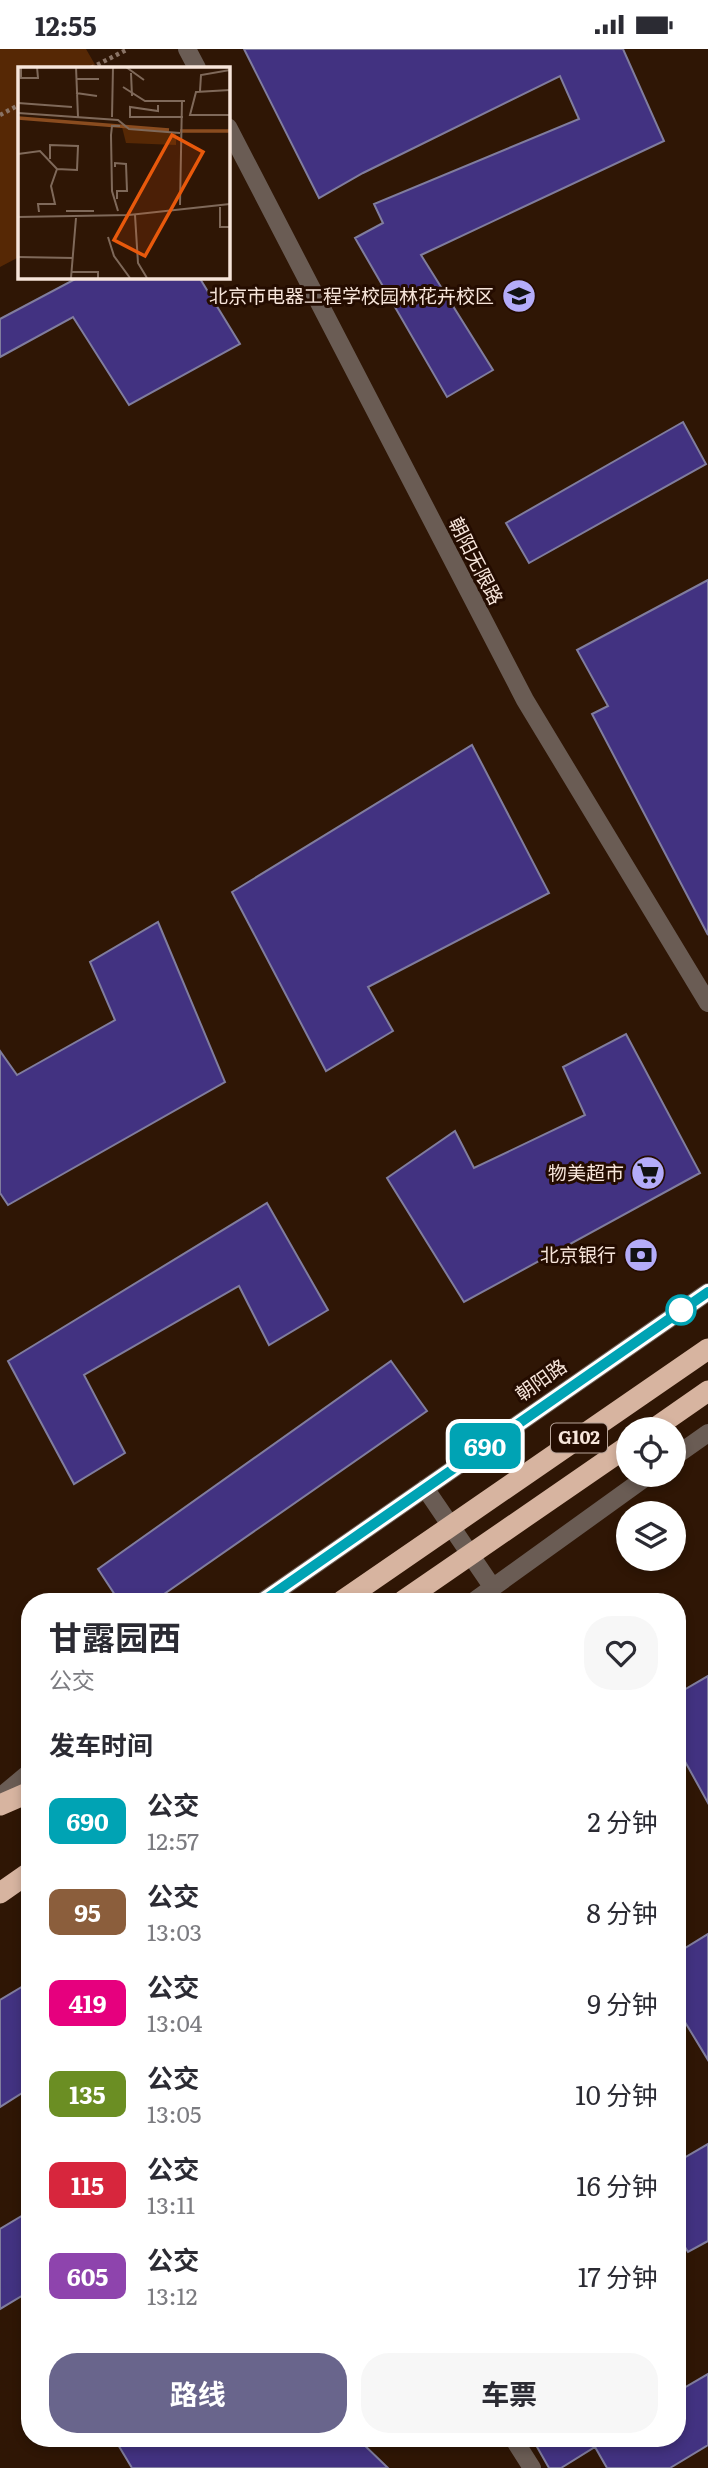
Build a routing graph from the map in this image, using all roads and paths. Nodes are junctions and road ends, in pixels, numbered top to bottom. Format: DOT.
graph roads {
  1 [pos="128,49"];
  2 [pos="187,49"];
  3 [pos="93,67"];
  4 [pos="196,67"];
  5 [pos="18,106"];
  6 [pos="0,115"];
  7 [pos="229,129"];
  8 [pos="708,1003"];
  9 [pos="708,1292"];
  10 [pos="708,1349"];
  11 [pos="708,1391"];
  12 [pos="671,1417"];
  13 [pos="708,1433"];
  14 [pos="686,1449"];
  15 [pos="616,1454"];
  16 [pos="632,1487"];
  17 [pos="425,1488"];
  18 [pos="451,1526"];
  19 [pos="470,1555"];
  20 [pos="493,1588"];
  21 [pos="274,1593"];
  22 [pos="354,1593"];
  23 [pos="415,1593"];
  24 [pos="486,1593"];
  25 [pos="21,1780"];
  26 [pos="21,1796"];
  27 [pos="0,1797"];
  28 [pos="0,1805"];
  29 [pos="519,2447"];
  30 [pos="532,2468"];
  1 -- 3 [label="path"];
  2 -- 4 [label="street"];
  5 -- 6 [label="path"];
  7 -- 8 [label="street, 朝阳无限路"];
  9 -- 17 [label="street, 朝阳路"];
  10 -- 18 [label="highway, G102"];
  11 -- 12 [label="highway"];
  13 -- 14 [label="street"];
  15 -- 19 [label="highway, G102"];
  16 -- 20 [label="street"];
  17 -- 18 [label="street"];
  17 -- 21 [label="street, 朝阳路"];
  18 -- 19 [label="street"];
  18 -- 22 [label="highway, G102"];
  19 -- 20 [label="street"];
  19 -- 23 [label="highway, G102"];
  20 -- 24 [label="street"];
  25 -- 27 [label="street"];
  26 -- 28 [label="highway"];
  29 -- 30 [label="street"];
}
